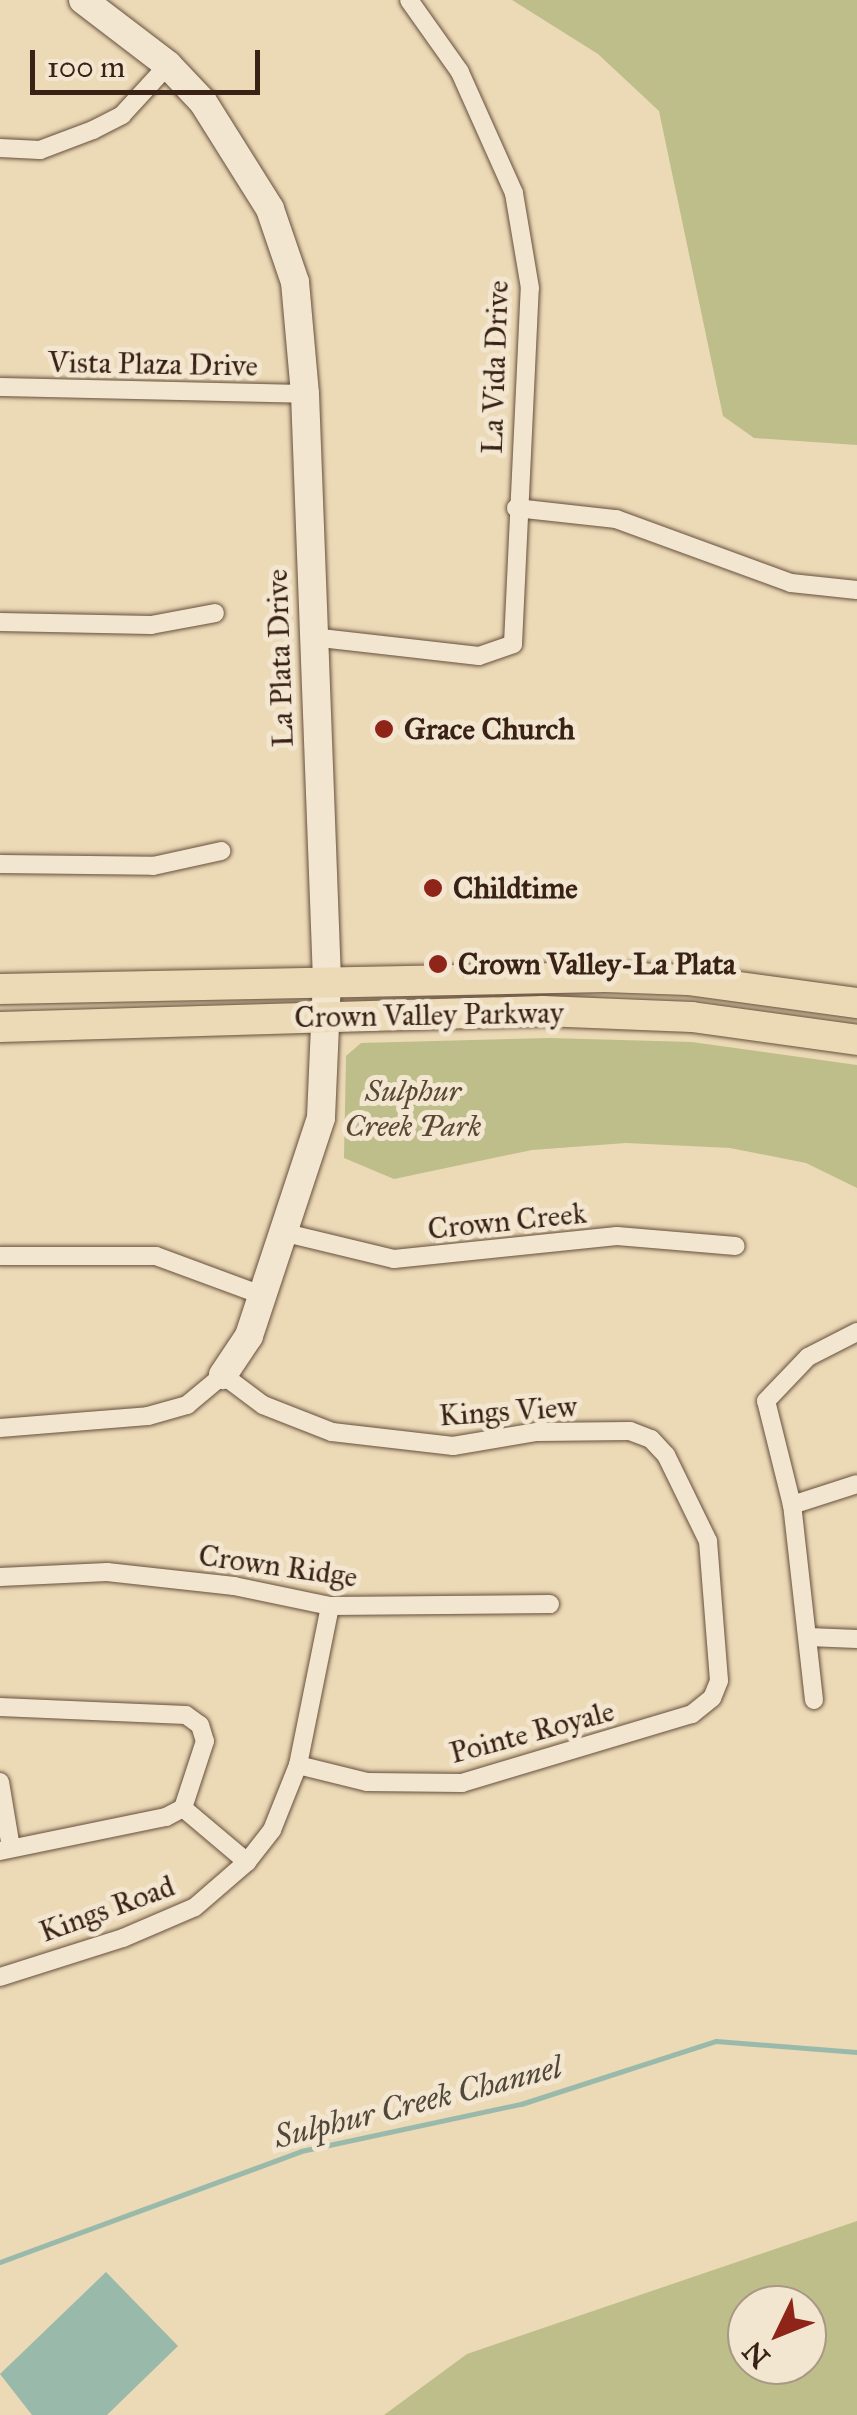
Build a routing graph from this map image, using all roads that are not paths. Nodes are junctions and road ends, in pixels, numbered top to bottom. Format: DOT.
graph roads {
  1 [pos="82,0"];
  2 [pos="409,0"];
  3 [pos="168,65"];
  4 [pos="0,148"];
  5 [pos="0,387"];
  6 [pos="305,394"];
  7 [pos="516,508"];
  8 [pos="857,590"];
  9 [pos="216,613"];
  10 [pos="0,622"];
  11 [pos="312,637"];
  12 [pos="221,851"];
  13 [pos="0,864"];
  14 [pos="326,980"];
  15 [pos="0,989"];
  16 [pos="857,1003"];
  17 [pos="326,1017"];
  18 [pos="0,1027"];
  19 [pos="857,1040"];
  20 [pos="286,1233"];
  21 [pos="736,1246"];
  22 [pos="0,1256"];
  23 [pos="264,1296"];
  24 [pos="857,1332"];
  25 [pos="223,1375"];
  26 [pos="0,1428"];
  27 [pos="857,1484"];
  28 [pos="792,1505"];
  29 [pos="0,1577"];
  30 [pos="550,1604"];
  31 [pos="330,1606"];
  32 [pos="809,1637"];
  33 [pos="857,1639"];
  34 [pos="712,1698"];
  35 [pos="814,1700"];
  36 [pos="0,1707"];
  37 [pos="298,1765"];
  38 [pos="0,1782"];
  39 [pos="183,1808"];
  40 [pos="5,1850"];
  41 [pos="248,1862"];
  42 [pos="0,1976"];
  1 -- 3 [label="street, La Plata Drive"];
  2 -- 7 [label="street, La Vida Drive"];
  3 -- 4 [label="street"];
  3 -- 6 [label="street, La Plata Drive"];
  5 -- 6 [label="street, Vista Plaza Drive"];
  6 -- 11 [label="street, La Plata Drive"];
  7 -- 8 [label="street"];
  7 -- 11 [label="street, La Vida Drive"];
  9 -- 10 [label="street"];
  11 -- 14 [label="street, La Plata Drive"];
  12 -- 13 [label="street"];
  14 -- 15 [label="main road, Crown Valley Parkway"];
  14 -- 16 [label="main road, Crown Valley Parkway"];
  14 -- 17 [label="street, La Plata Drive"];
  17 -- 18 [label="main road, Crown Valley Parkway"];
  17 -- 19 [label="main road, Crown Valley Parkway"];
  17 -- 20 [label="street, La Plata Drive"];
  20 -- 21 [label="street, Crown Creek"];
  20 -- 23 [label="street, La Plata Drive"];
  22 -- 23 [label="street"];
  23 -- 25 [label="street, La Plata Drive"];
  24 -- 28 [label="street"];
  25 -- 26 [label="street"];
  25 -- 34 [label="street, Kings View"];
  27 -- 28 [label="street"];
  28 -- 32 [label="street"];
  29 -- 31 [label="street, Crown Ridge"];
  30 -- 31 [label="street, Crown Ridge"];
  31 -- 37 [label="street, Kings Road"];
  32 -- 33 [label="street"];
  32 -- 35 [label="street"];
  34 -- 37 [label="street, Pointe Royale"];
  36 -- 39 [label="street"];
  37 -- 41 [label="street, Kings Road"];
  38 -- 40 [label="street"];
  39 -- 40 [label="street"];
  39 -- 41 [label="street"];
  41 -- 42 [label="street, Kings Road"];
}
